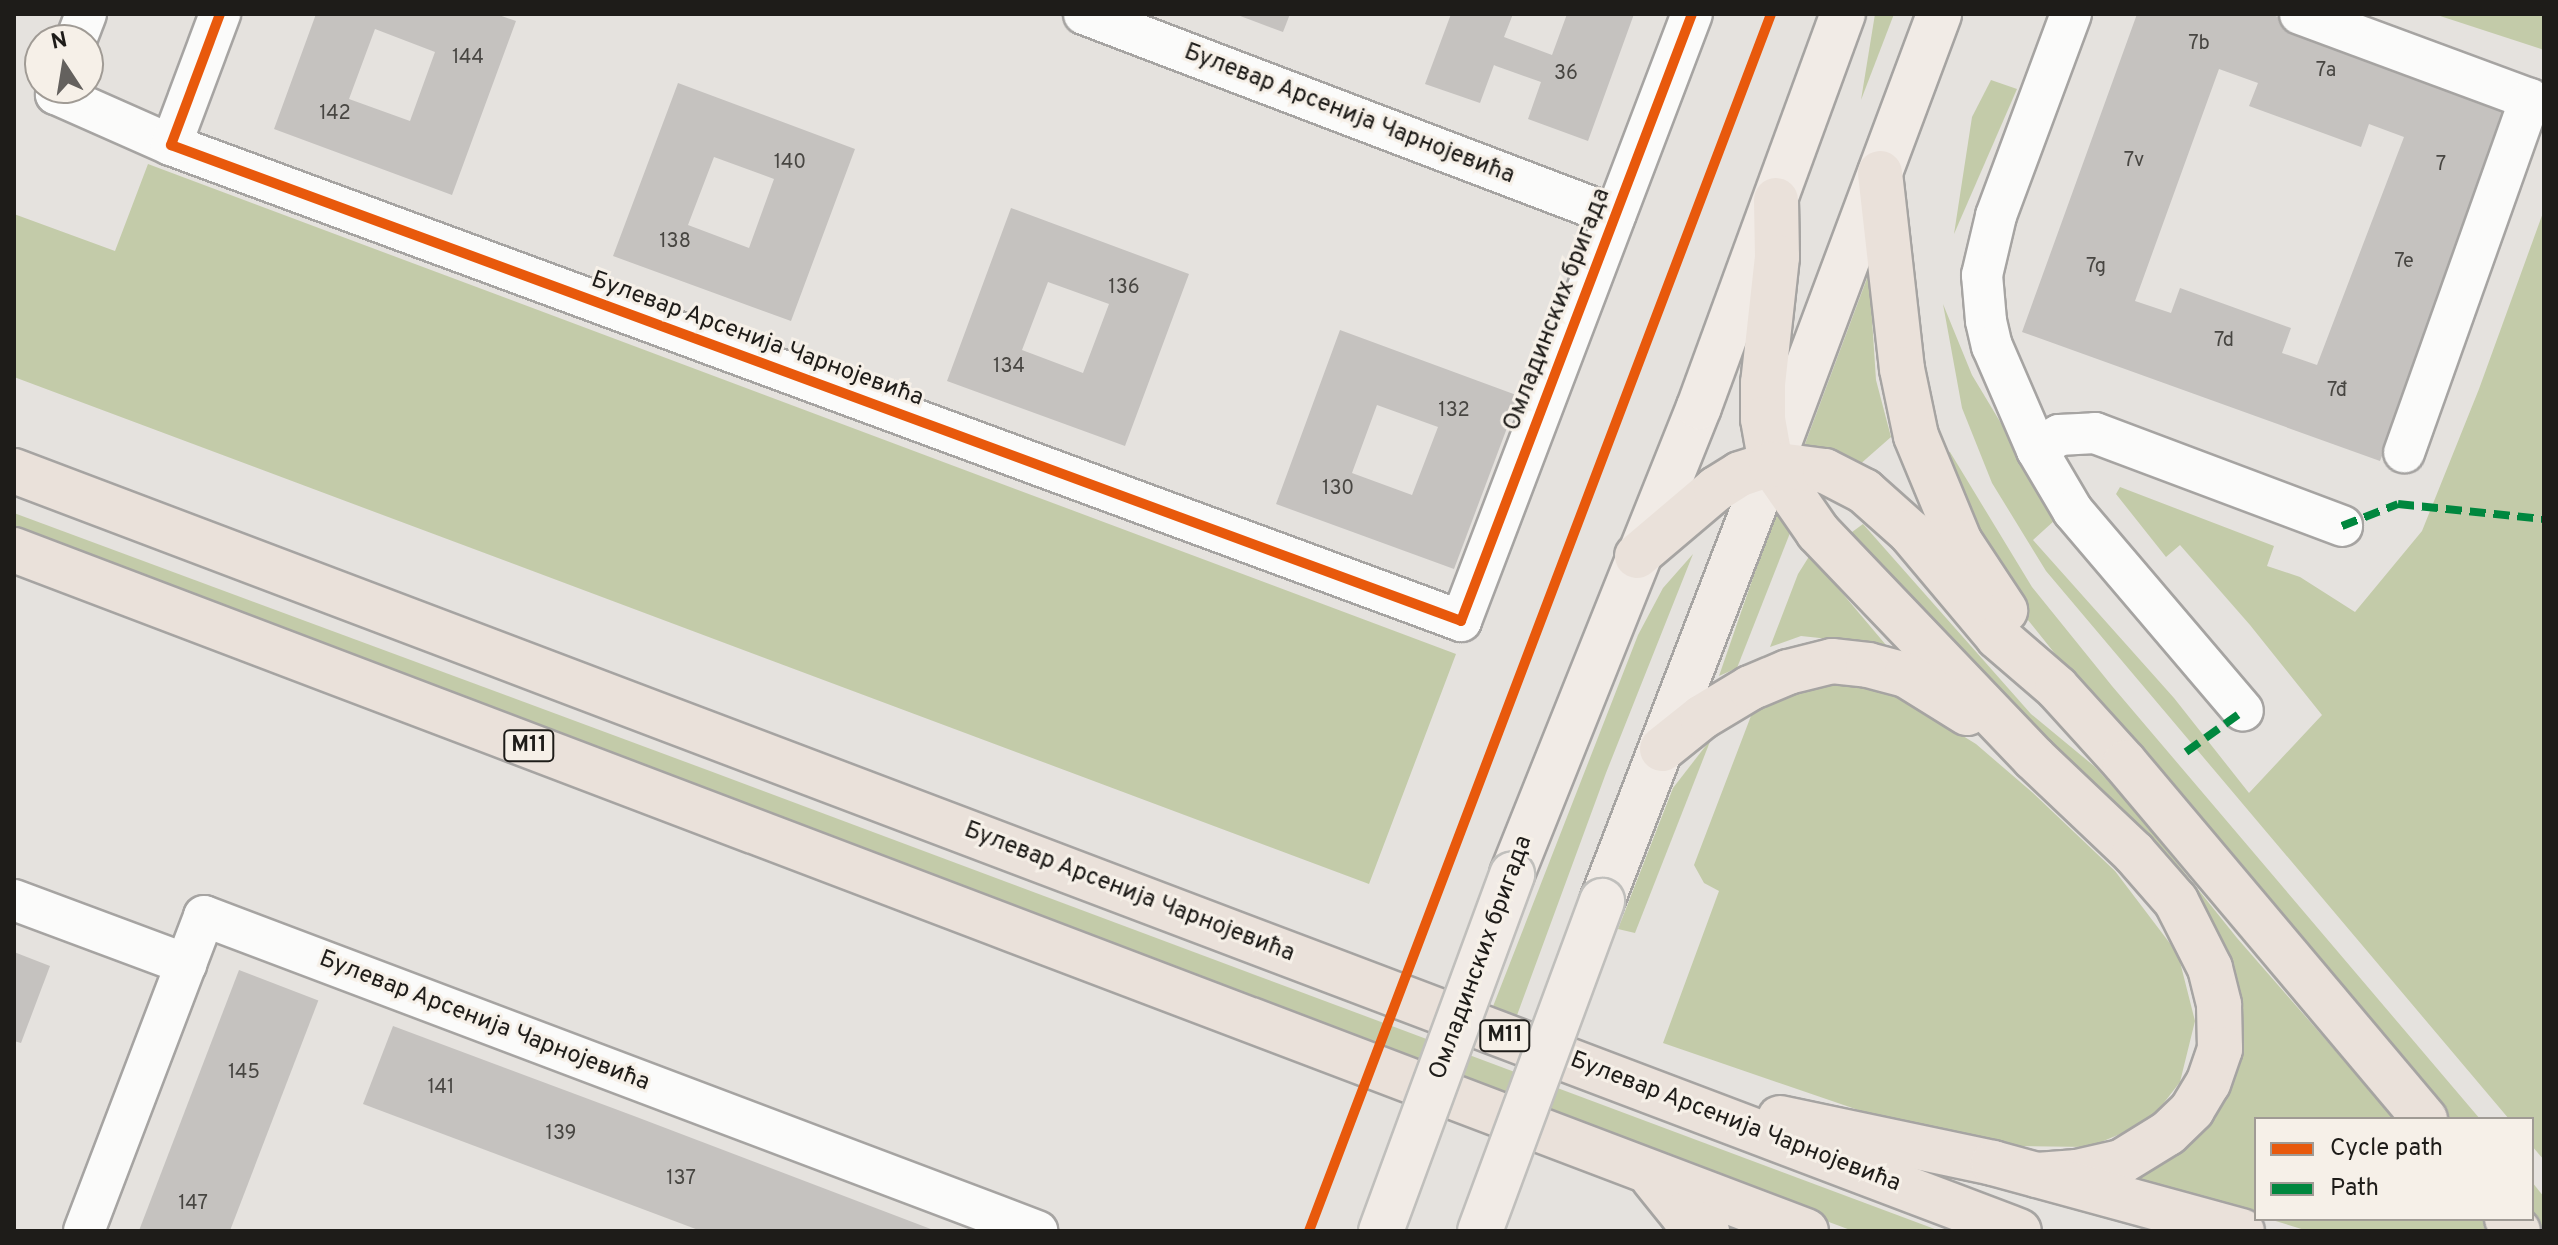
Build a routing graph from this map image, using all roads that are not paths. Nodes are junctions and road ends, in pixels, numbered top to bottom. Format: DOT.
graph roads {
  1 [pos="220,14"];
  2 [pos="1084,14"];
  3 [pos="1692,14"];
  4 [pos="1843,14"];
  5 [pos="1939,14"];
  6 [pos="2071,14"];
  7 [pos="2300,14"];
  8 [pos="79,104"];
  9 [pos="171,145"];
  10 [pos="1880,173"];
  11 [pos="1776,200"];
  12 [pos="1615,216"];
  13 [pos="2037,450"];
  14 [pos="2404,452"];
  15 [pos="1771,464"];
  16 [pos="14,471"];
  17 [pos="2342,526"];
  18 [pos="14,550"];
  19 [pos="1637,556"];
  20 [pos="1461,621"];
  21 [pos="2057,688"];
  22 [pos="2243,711"];
  23 [pos="1662,749"];
  24 [pos="2034,758"];
  25 [pos="14,900"];
  26 [pos="186,964"];
  27 [pos="1679,1101"];
  28 [pos="2423,1117"];
  29 [pos="1649,1173"];
  30 [pos="2037,1175"];
  31 [pos="84,1231"];
  32 [pos="1037,1231"];
  33 [pos="1381,1231"];
  34 [pos="1480,1231"];
  35 [pos="1707,1231"];
  36 [pos="1806,1231"];
  37 [pos="2019,1231"];
  38 [pos="2242,1231"];
  1 -- 9 [label="street"];
  2 -- 12 [label="street, Булевар Арсенија Чарнојевића"];
  3 -- 12 [label="street, Омладинских бригада"];
  4 -- 11 [label="main road, Омладинских бригада"];
  5 -- 10 [label="main road"];
  6 -- 13 [label="street"];
  7 -- 14 [label="street"];
  8 -- 9 [label="street, Булевар Арсенија Чарнојевића"];
  9 -- 20 [label="street, Булевар Арсенија Чарнојевића"];
  10 -- 15 [label="main road"];
  10 -- 21 [label="highway"];
  11 -- 15 [label="highway"];
  11 -- 19 [label="main road, Омладинских бригада"];
  12 -- 20 [label="street, Омладинских бригада"];
  13 -- 17 [label="street"];
  13 -- 22 [label="street"];
  15 -- 19 [label="highway"];
  15 -- 21 [label="highway"];
  15 -- 23 [label="main road"];
  15 -- 24 [label="highway"];
  16 -- 27 [label="highway, Булевар Арсенија Чарнојевића / M11"];
  18 -- 29 [label="highway, M11"];
  19 -- 33 [label="main road, Омладинских бригада, bridge"];
  21 -- 28 [label="highway"];
  23 -- 24 [label="highway"];
  23 -- 34 [label="main road, bridge"];
  24 -- 30 [label="highway"];
  25 -- 26 [label="street"];
  26 -- 31 [label="street, Булевар Арсенија Чарнојевића"];
  26 -- 32 [label="street, Булевар Арсенија Чарнојевића"];
  27 -- 30 [label="highway"];
  27 -- 37 [label="highway, Булевар Арсенија Чарнојевића / M11"];
  29 -- 35 [label="highway"];
  29 -- 36 [label="highway, M11"];
  30 -- 38 [label="highway"];
}
